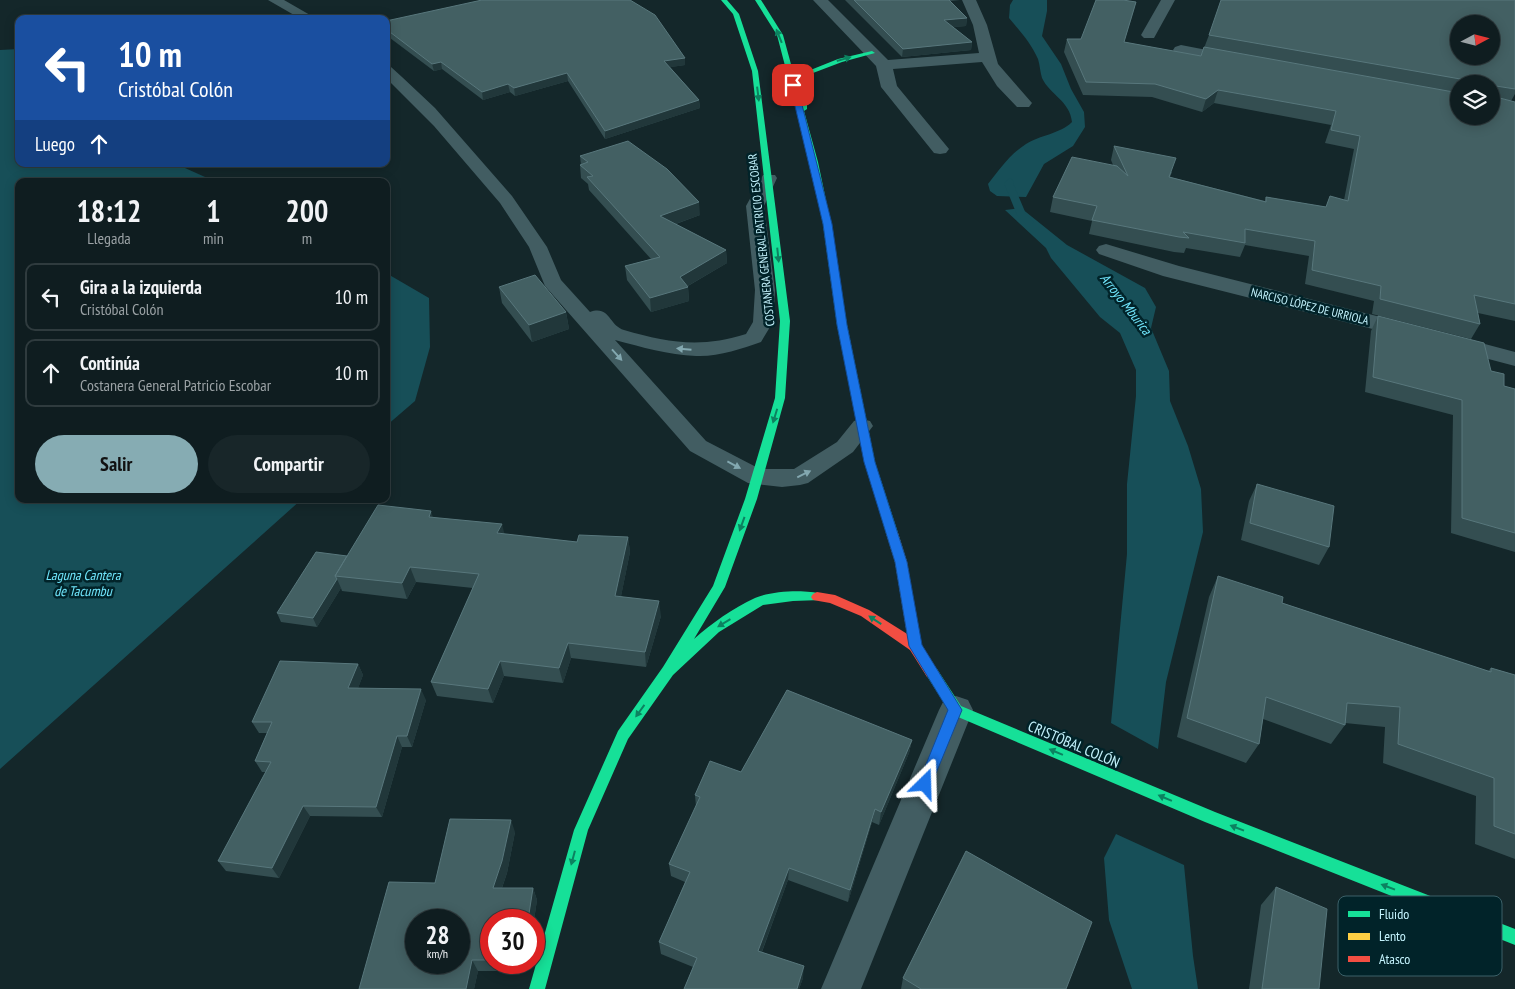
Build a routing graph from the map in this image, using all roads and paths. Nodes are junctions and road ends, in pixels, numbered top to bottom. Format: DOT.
graph roads {
  1 [pos="274,0"];
  2 [pos="724,0"];
  3 [pos="758,0"];
  4 [pos="820,0"];
  5 [pos="969,0"];
  6 [pos="1168,0"];
  7 [pos="303,15"];
  8 [pos="1149,35"];
  9 [pos="1181,50"];
  10 [pos="872,54"];
  11 [pos="988,57"];
  12 [pos="1258,64"];
  13 [pos="884,65"];
  14 [pos="390,74"];
  15 [pos="1023,104"];
  16 [pos="802,118"];
  17 [pos="940,150"];
  18 [pos="769,178"];
  19 [pos="1106,250"];
  20 [pos="546,262"];
  21 [pos="1515,359"];
  22 [pos="862,426"];
  23 [pos="756,477"];
  24 [pos="915,646"];
  25 [pos="668,671"];
  26 [pos="956,710"];
  27 [pos="1411,896"];
  28 [pos="1502,932"];
  29 [pos="1515,937"];
  30 [pos="537,989"];
  31 [pos="841,989"];
  1 -- 7 [label="lane"];
  2 -- 18 [label="main road, COSTANERA GENERAL PATRICIO ESCOBAR, one-way"];
  16 -- 3 [label="main road, one-way"];
  4 -- 10 [label="street"];
  5 -- 11 [label="street"];
  6 -- 8 [label="street"];
  9 -- 12 [label="street"];
  10 -- 13 [label="street"];
  16 -- 10 [label="main road, one-way"];
  11 -- 13 [label="street"];
  11 -- 15 [label="street"];
  13 -- 17 [label="street"];
  14 -- 20 [label="lane"];
  16 -- 22 [label="main road"];
  18 -- 20 [label="lane, one-way"];
  18 -- 23 [label="main road, COSTANERA GENERAL PATRICIO ESCOBAR, one-way"];
  19 -- 21 [label="street, NARCISO LÓPEZ DE URRIOLA"];
  20 -- 23 [label="lane, one-way"];
  23 -- 22 [label="lane, one-way"];
  22 -- 24 [label="main road"];
  23 -- 25 [label="main road, COSTANERA GENERAL PATRICIO ESCOBAR, one-way"];
  24 -- 25 [label="main road, one-way"];
  24 -- 26 [label="main road"];
  25 -- 30 [label="main road, one-way"];
  27 -- 26 [label="main road, CRISTÓBAL COLÓN, one-way"];
  26 -- 31 [label="street"];
  29 -- 28 [label="main road, CRISTÓBAL COLÓN, one-way"];
}
